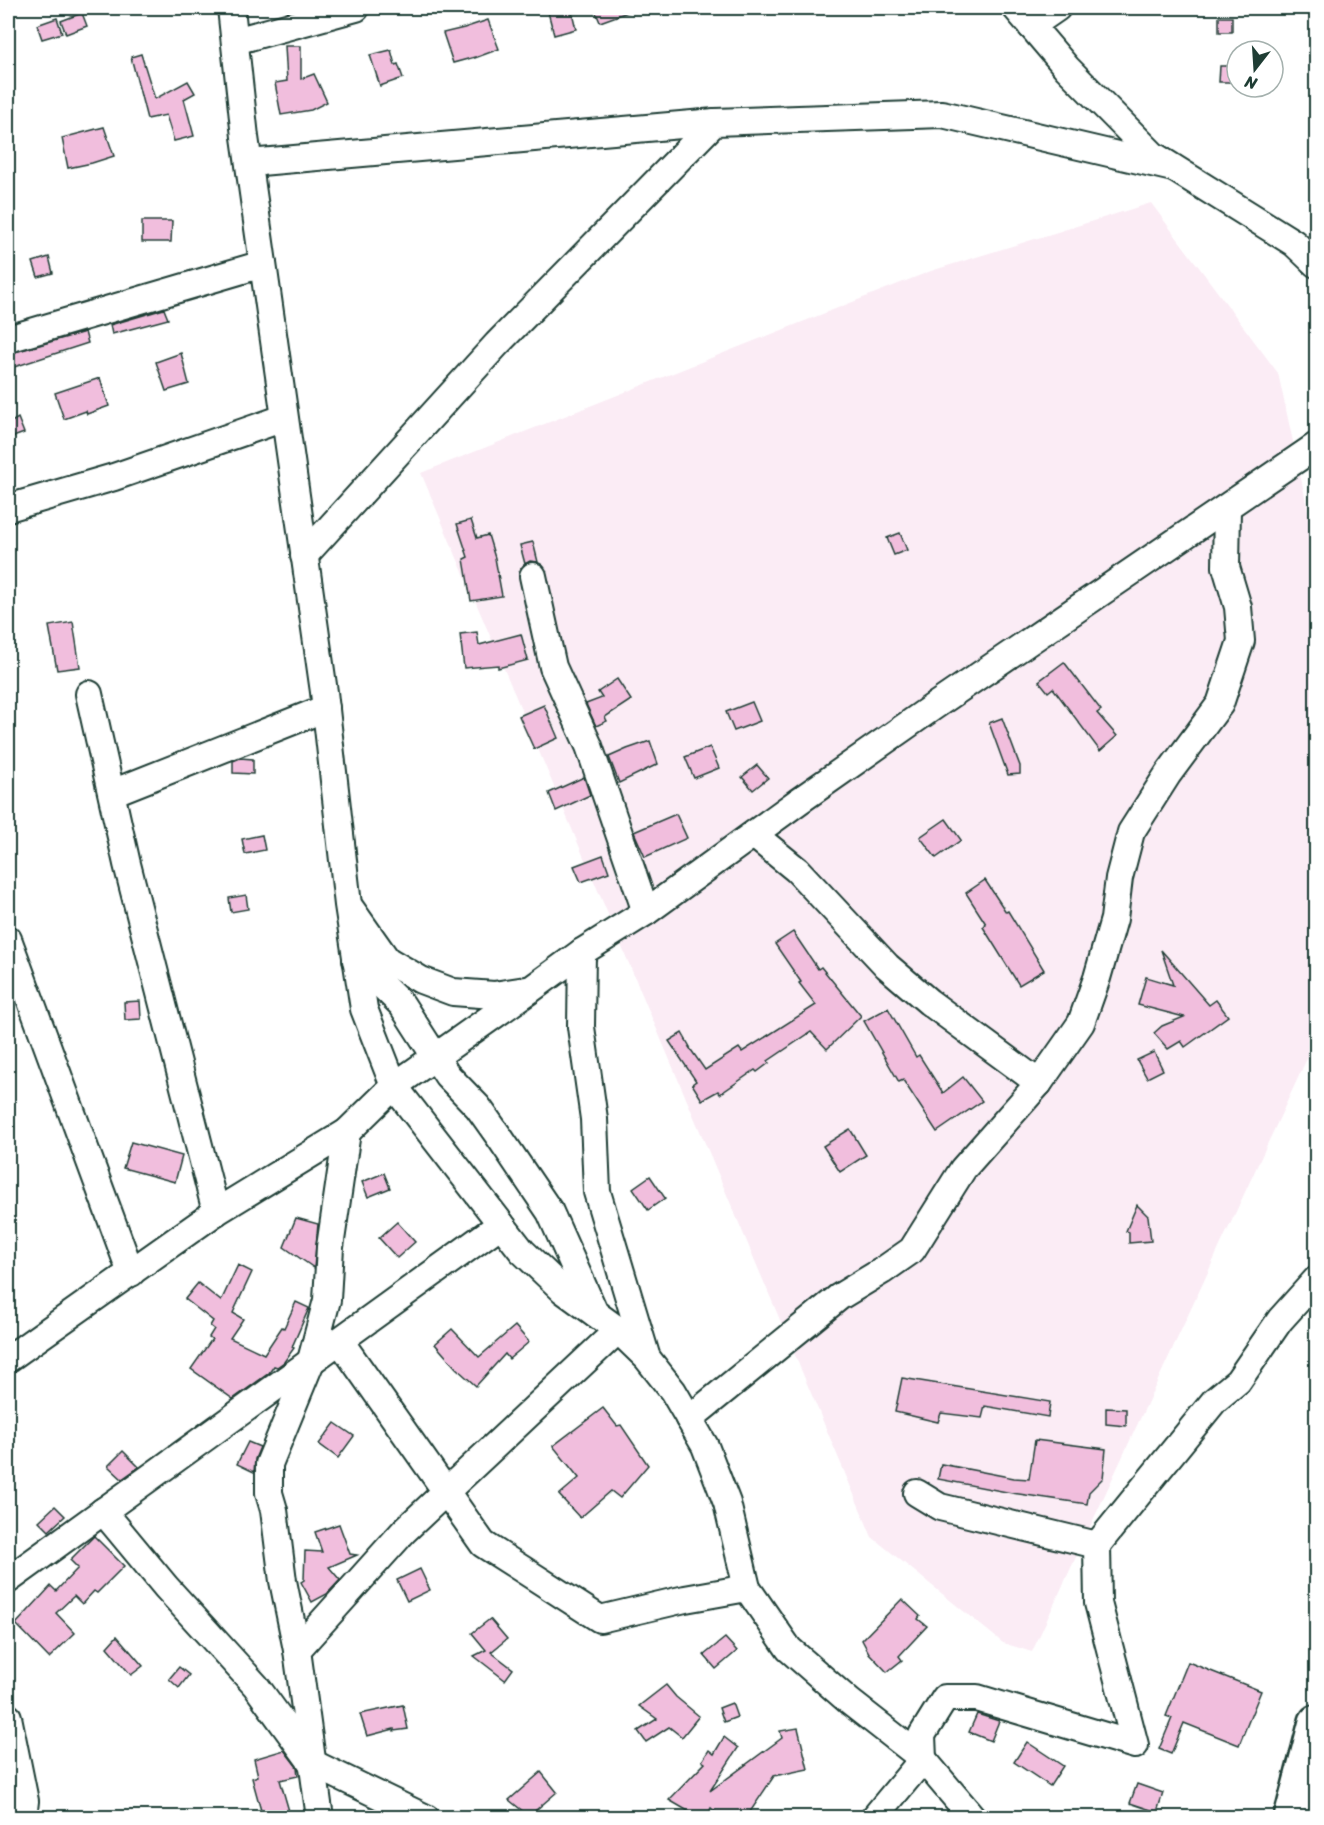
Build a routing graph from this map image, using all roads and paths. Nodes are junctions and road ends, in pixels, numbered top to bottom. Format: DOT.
graph roads {
  1 [pos="231,8"];
  2 [pos="356,8"];
  3 [pos="1057,8"];
  4 [pos="1023,17"];
  5 [pos="235,42"];
  6 [pos="715,122"];
  7 [pos="249,163"];
  8 [pos="1173,168"];
  9 [pos="263,264"];
  10 [pos="1317,264"];
  11 [pos="8,339"];
  12 [pos="284,418"];
  13 [pos="1317,446"];
  14 [pos="8,508"];
  15 [pos="1227,508"];
  16 [pos="304,556"];
  17 [pos="533,576"];
  18 [pos="89,694"];
  19 [pos="326,708"];
  20 [pos="112,793"];
  21 [pos="754,835"];
  22 [pos="348,904"];
  23 [pos="646,912"];
  24 [pos="8,939"];
  25 [pos="582,952"];
  26 [pos="356,960"];
  27 [pos="530,990"];
  28 [pos="435,1056"];
  29 [pos="1039,1083"];
  30 [pos="394,1086"];
  31 [pos="347,1132"];
  32 [pos="216,1212"];
  33 [pos="501,1224"];
  34 [pos="131,1273"];
  35 [pos="1317,1280"];
  36 [pos="595,1313"];
  37 [pos="618,1330"];
  38 [pos="340,1341"];
  39 [pos="8,1359"];
  40 [pos="647,1359"];
  41 [pos="310,1364"];
  42 [pos="689,1419"];
  43 [pos="446,1491"];
  44 [pos="917,1493"];
  45 [pos="103,1511"];
  46 [pos="1097,1545"];
  47 [pos="8,1580"];
  48 [pos="747,1588"];
  49 [pos="297,1650"];
  50 [pos="8,1717"];
  51 [pos="1317,1722"];
  52 [pos="923,1759"];
  53 [pos="312,1763"];
  54 [pos="23,1818"];
  55 [pos="320,1818"];
  56 [pos="426,1818"];
  57 [pos="874,1818"];
  58 [pos="973,1818"];
  59 [pos="1290,1818"];
  1 -- 5 [label="street"];
  2 -- 5 [label="street"];
  3 -- 4 [label="street"];
  4 -- 8 [label="street"];
  5 -- 7 [label="street"];
  6 -- 7 [label="street"];
  6 -- 8 [label="street"];
  6 -- 16 [label="street"];
  7 -- 9 [label="street"];
  8 -- 10 [label="street"];
  9 -- 11 [label="street"];
  9 -- 12 [label="street"];
  12 -- 14 [label="street"];
  12 -- 16 [label="street"];
  13 -- 15 [label="street"];
  15 -- 21 [label="street"];
  15 -- 29 [label="street"];
  16 -- 19 [label="street"];
  17 -- 23 [label="street"];
  18 -- 20 [label="street"];
  19 -- 20 [label="street"];
  19 -- 22 [label="street"];
  20 -- 32 [label="street"];
  21 -- 23 [label="street"];
  21 -- 29 [label="street"];
  22 -- 26 [label="street"];
  22 -- 27 [label="street"];
  23 -- 25 [label="street"];
  24 -- 34 [label="street"];
  25 -- 27 [label="street"];
  25 -- 40 [label="street"];
  26 -- 28 [label="street"];
  26 -- 30 [label="street"];
  27 -- 28 [label="street"];
  28 -- 30 [label="street"];
  28 -- 36 [label="street"];
  29 -- 42 [label="street"];
  30 -- 31 [label="street"];
  30 -- 33 [label="street"];
  31 -- 32 [label="street"];
  31 -- 41 [label="street"];
  32 -- 34 [label="street"];
  33 -- 36 [label="street"];
  33 -- 38 [label="street"];
  34 -- 39 [label="street"];
  35 -- 46 [label="street"];
  36 -- 37 [label="street"];
  37 -- 40 [label="street"];
  37 -- 43 [label="street"];
  38 -- 41 [label="street"];
  38 -- 43 [label="street"];
  40 -- 42 [label="street"];
  41 -- 45 [label="street"];
  41 -- 49 [label="street"];
  42 -- 48 [label="street"];
  43 -- 48 [label="street"];
  43 -- 49 [label="street"];
  44 -- 46 [label="street"];
  45 -- 47 [label="street"];
  45 -- 53 [label="street"];
  46 -- 52 [label="street"];
  48 -- 52 [label="street"];
  49 -- 53 [label="street"];
  50 -- 54 [label="street"];
  51 -- 59 [label="main road"];
  52 -- 57 [label="street"];
  52 -- 58 [label="street"];
  53 -- 55 [label="street"];
  53 -- 56 [label="street"];
}
